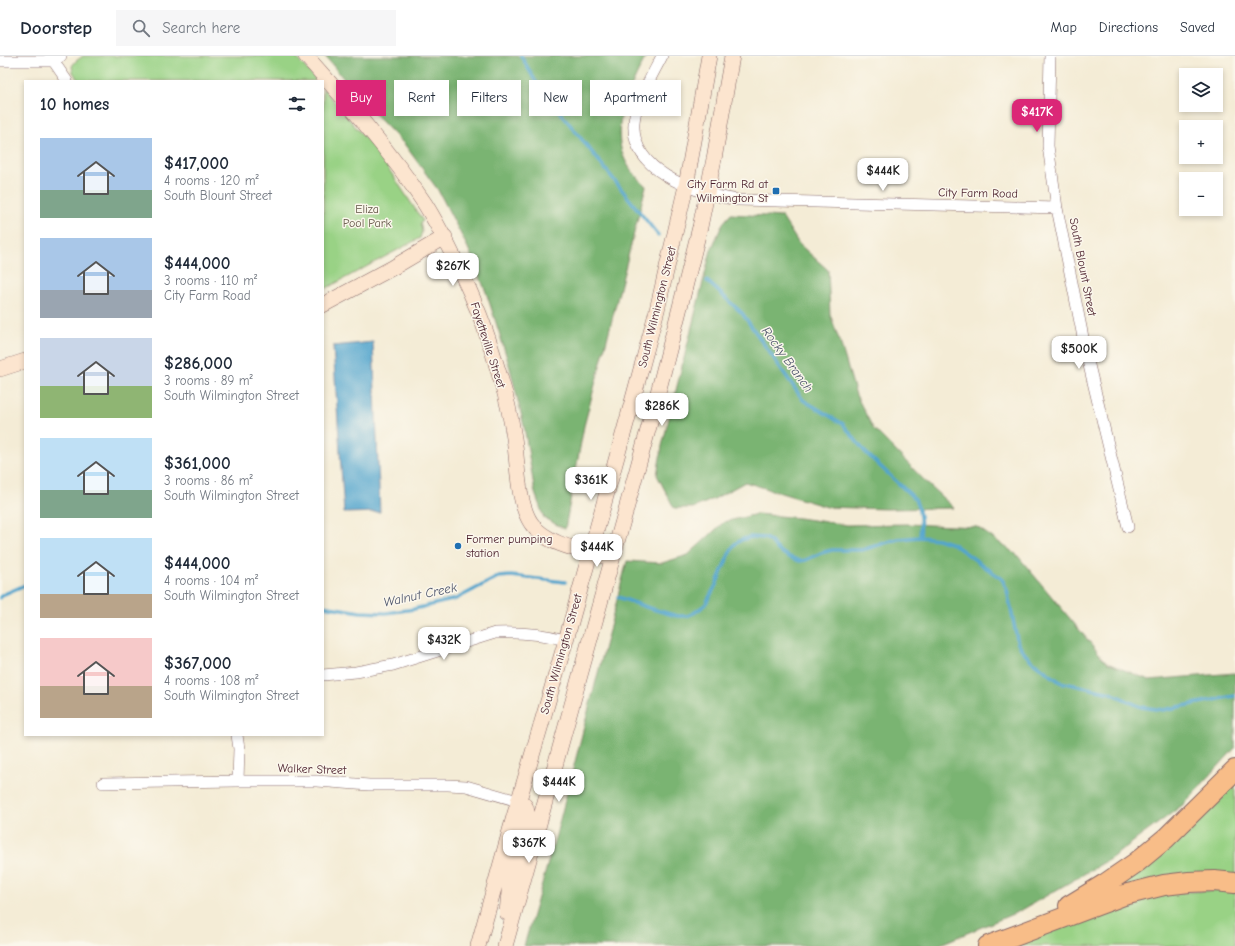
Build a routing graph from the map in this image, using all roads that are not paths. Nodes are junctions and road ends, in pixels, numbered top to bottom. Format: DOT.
graph roads {
  1 [pos="306,56"];
  2 [pos="662,56"];
  3 [pos="709,56"];
  4 [pos="732,56"];
  5 [pos="1050,56"];
  6 [pos="55,58"];
  7 [pos="0,62"];
  8 [pos="66,80"];
  9 [pos="686,186"];
  10 [pos="707,194"];
  11 [pos="1057,208"];
  12 [pos="445,237"];
  13 [pos="324,304"];
  14 [pos="24,361"];
  15 [pos="0,369"];
  16 [pos="1128,527"];
  17 [pos="590,552"];
  18 [pos="612,558"];
  19 [pos="566,640"];
  20 [pos="324,674"];
  21 [pos="237,736"];
  22 [pos="1235,770"];
  23 [pos="238,781"];
  24 [pos="103,783"];
  25 [pos="518,801"];
  26 [pos="1235,883"];
  27 [pos="1035,928"];
  28 [pos="478,946"];
  29 [pos="505,946"];
  30 [pos="988,946"];
  1 -- 12 [label="main road, Fayetteville Street"];
  2 -- 9 [label="street, City Farm Road"];
  3 -- 9 [label="main road, South Wilmington Street"];
  4 -- 10 [label="main road, South Wilmington Street"];
  5 -- 11 [label="street, South Blount Street"];
  6 -- 7 [label="street"];
  6 -- 8 [label="street"];
  9 -- 10 [label="street, City Farm Road"];
  9 -- 17 [label="main road, South Wilmington Street"];
  10 -- 11 [label="street, City Farm Road"];
  10 -- 18 [label="main road, South Wilmington Street"];
  11 -- 16 [label="street, South Blount Street"];
  12 -- 13 [label="main road"];
  12 -- 17 [label="main road, Fayetteville Street"];
  14 -- 15 [label="main road"];
  17 -- 18 [label="main road, Fayetteville Street"];
  17 -- 19 [label="main road, South Wilmington Street"];
  18 -- 29 [label="main road, South Wilmington Street"];
  19 -- 20 [label="street"];
  19 -- 25 [label="main road, South Wilmington Street"];
  21 -- 23 [label="street"];
  22 -- 27 [label="highway"];
  23 -- 24 [label="street, Walker Street"];
  23 -- 25 [label="street, Walker Street"];
  25 -- 28 [label="main road, South Wilmington Street"];
  25 -- 29 [label="main road"];
  26 -- 27 [label="highway"];
  27 -- 30 [label="highway"];
}
